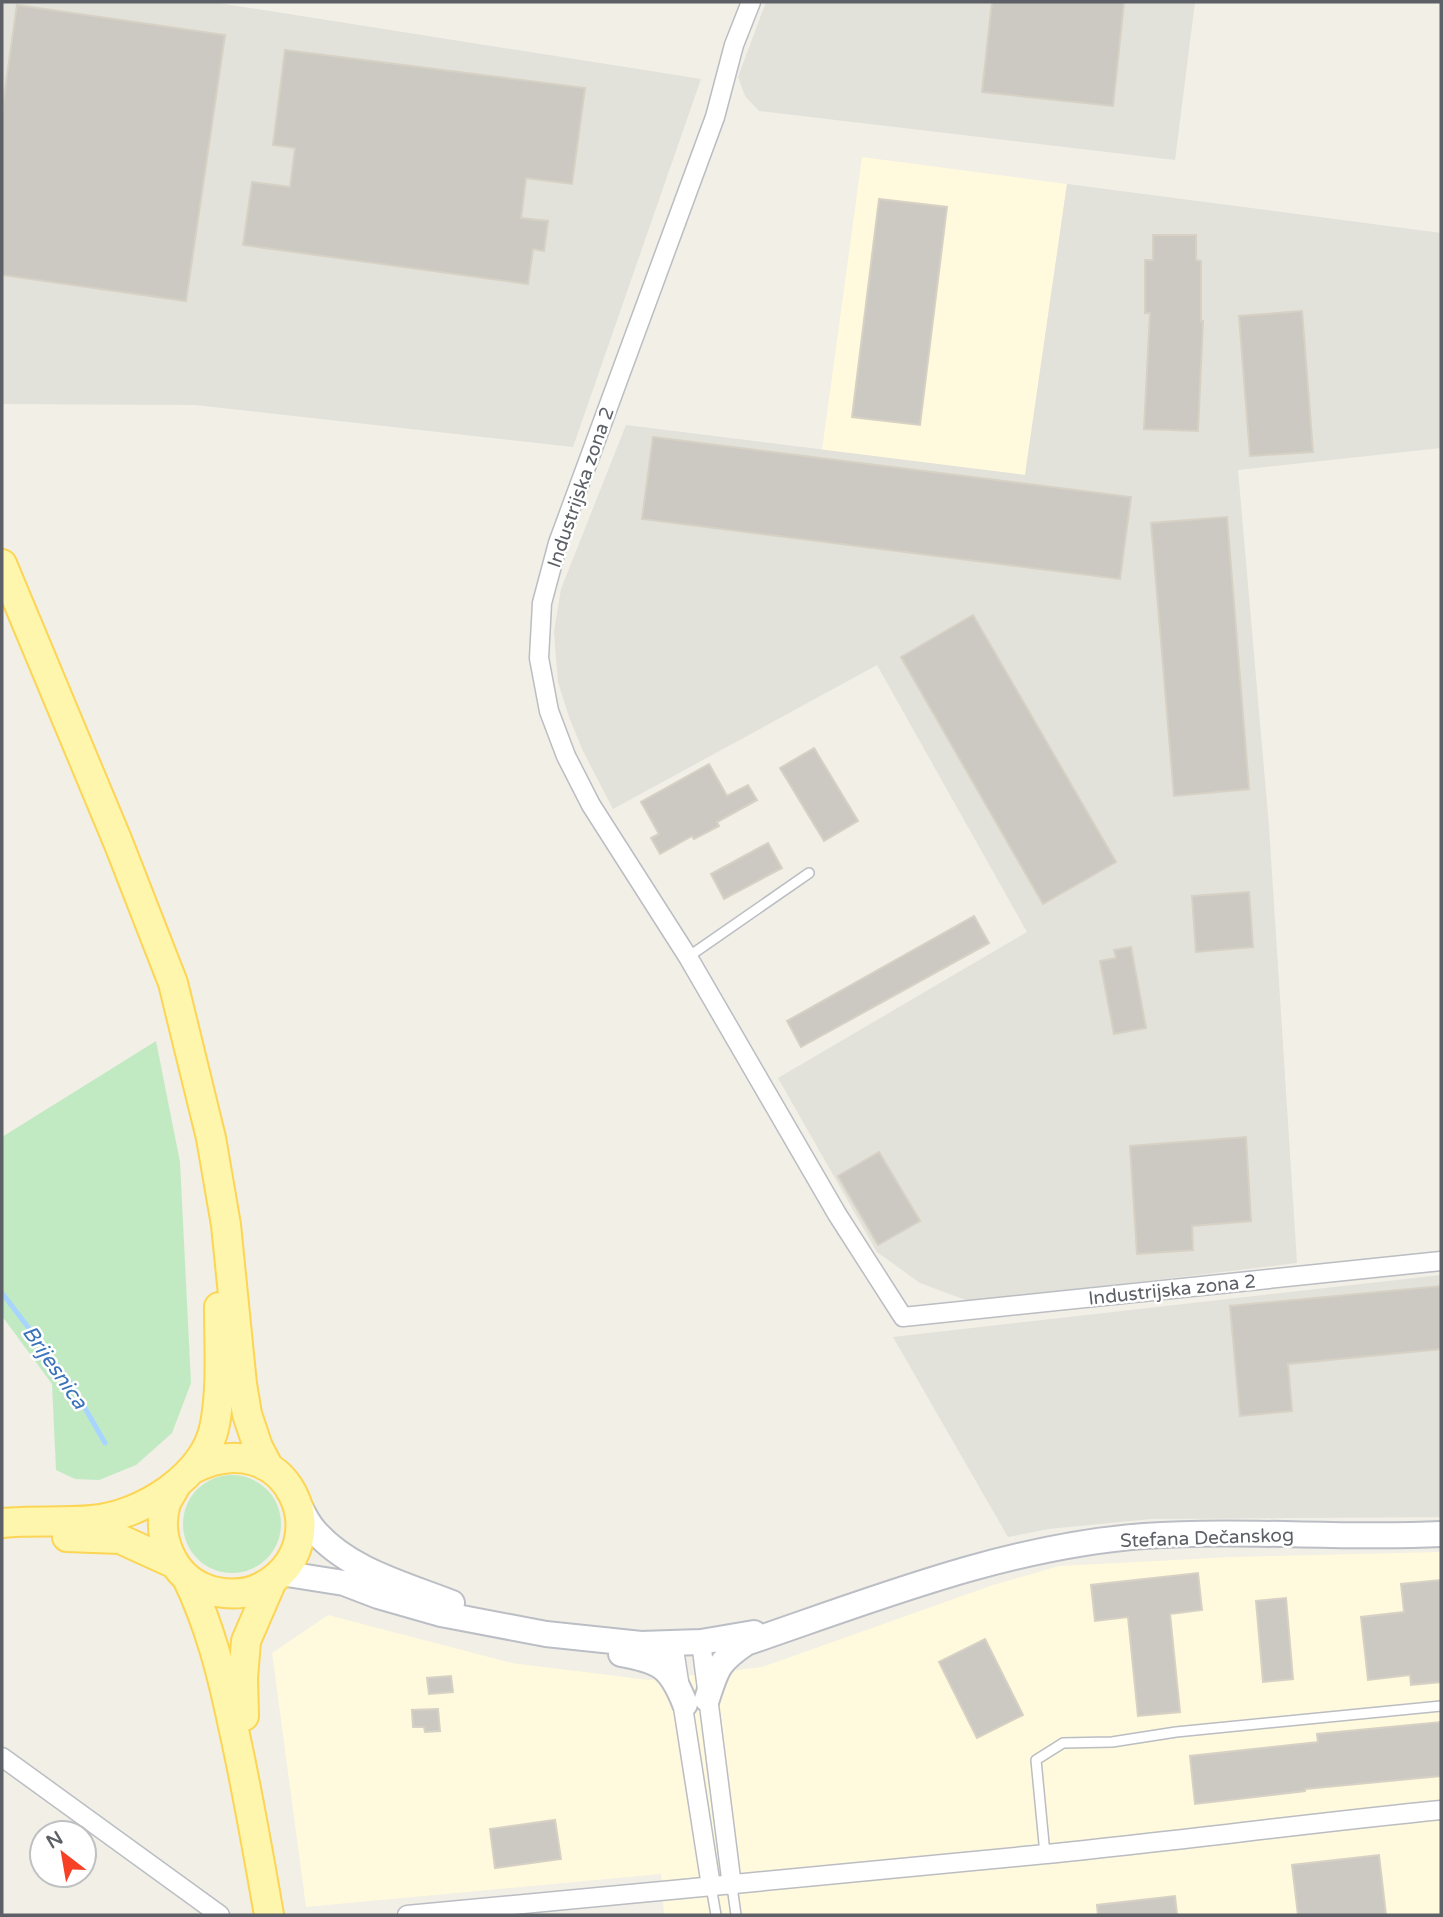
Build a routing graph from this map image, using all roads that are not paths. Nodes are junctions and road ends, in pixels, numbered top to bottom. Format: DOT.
graph roads {
  1 [pos="751,2"];
  2 [pos="2,564"];
  3 [pos="810,873"];
  4 [pos="688,957"];
  5 [pos="218,1185"];
  6 [pos="1441,1261"];
  7 [pos="268,1466"];
  8 [pos="183,1477"];
  9 [pos="294,1496"];
  10 [pos="2,1523"];
  11 [pos="1441,1534"];
  12 [pos="2,1535"];
  13 [pos="181,1571"];
  14 [pos="276,1577"];
  15 [pos="816,1618"];
  16 [pos="514,1629"];
  17 [pos="545,1634"];
  18 [pos="701,1642"];
  19 [pos="673,1643"];
  20 [pos="696,1702"];
  21 [pos="1441,1706"];
  22 [pos="2,1757"];
  23 [pos="246,1782"];
  24 [pos="1441,1810"];
  25 [pos="1045,1854"];
  26 [pos="711,1886"];
  27 [pos="732,1886"];
  28 [pos="267,1906"];
  29 [pos="220,1915"];
  30 [pos="407,1915"];
  31 [pos="716,1915"];
  32 [pos="737,1915"];
  1 -- 4 [label="street, Industrijska zona 2"];
  2 -- 5 [label="main road"];
  3 -- 4 [label="lane"];
  4 -- 6 [label="street, Industrijska zona 2"];
  5 -- 7 [label="main road"];
  5 -- 8 [label="main road"];
  7 -- 8 [label="main road"];
  7 -- 9 [label="main road"];
  8 -- 10 [label="main road"];
  8 -- 13 [label="main road"];
  9 -- 14 [label="main road"];
  9 -- 16 [label="main road"];
  11 -- 15 [label="main road, Stefana Dečanskog"];
  12 -- 13 [label="main road"];
  13 -- 14 [label="main road"];
  13 -- 23 [label="main road"];
  14 -- 16 [label="main road"];
  14 -- 23 [label="main road"];
  15 -- 18 [label="main road"];
  15 -- 20 [label="main road"];
  16 -- 17 [label="main road"];
  17 -- 19 [label="main road"];
  17 -- 20 [label="main road"];
  18 -- 19 [label="main road"];
  18 -- 20 [label="street"];
  19 -- 20 [label="street"];
  20 -- 26 [label="street"];
  20 -- 27 [label="street"];
  21 -- 25 [label="lane"];
  22 -- 29 [label="street"];
  23 -- 28 [label="main road"];
  24 -- 25 [label="street"];
  25 -- 27 [label="street"];
  26 -- 27 [label="street"];
  26 -- 30 [label="street"];
  26 -- 31 [label="lane"];
  27 -- 32 [label="lane"];
}
